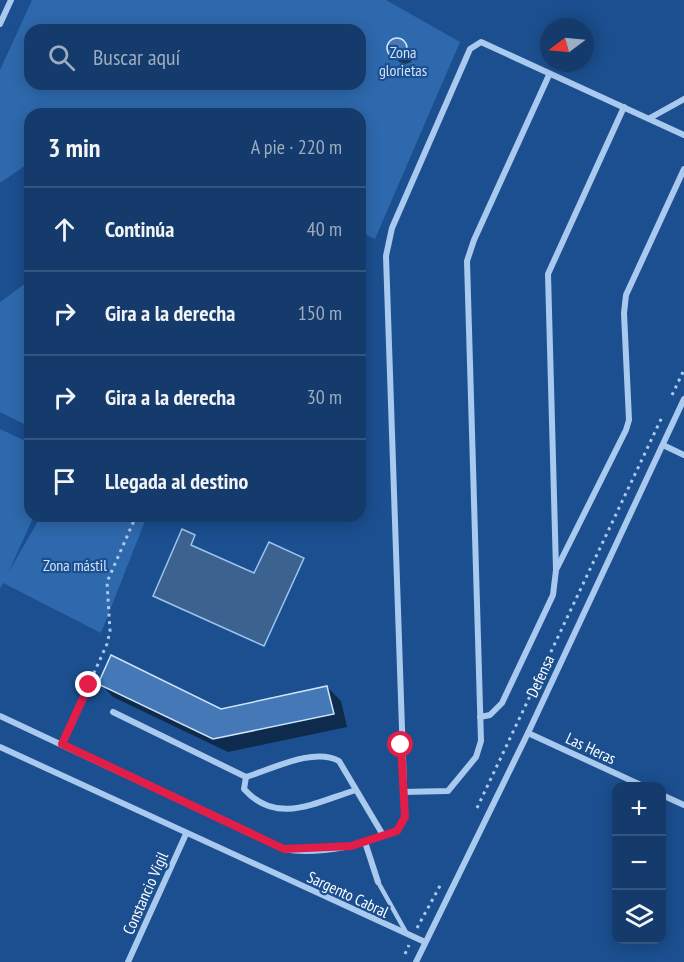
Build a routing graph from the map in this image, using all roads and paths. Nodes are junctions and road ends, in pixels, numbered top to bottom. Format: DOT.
graph roads {
  1 [pos="11,0"];
  2 [pos="0,24"];
  3 [pos="549,75"];
  4 [pos="684,99"];
  5 [pos="624,106"];
  6 [pos="650,118"];
  7 [pos="684,135"];
  8 [pos="684,169"];
  9 [pos="684,370"];
  10 [pos="684,399"];
  11 [pos="669,402"];
  12 [pos="663,413"];
  13 [pos="663,445"];
  14 [pos="684,455"];
  15 [pos="133,522"];
  16 [pos="556,570"];
  17 [pos="113,712"];
  18 [pos="0,716"];
  19 [pos="480,717"];
  20 [pos="528,734"];
  21 [pos="62,744"];
  22 [pos="0,747"];
  23 [pos="246,777"];
  24 [pos="634,782"];
  25 [pos="356,790"];
  26 [pos="403,792"];
  27 [pos="666,797"];
  28 [pos="684,806"];
  29 [pos="475,814"];
  30 [pos="186,834"];
  31 [pos="383,836"];
  32 [pos="365,842"];
  33 [pos="444,879"];
  34 [pos="378,882"];
  35 [pos="410,937"];
  36 [pos="424,942"];
  37 [pos="405,954"];
  38 [pos="128,962"];
  39 [pos="416,962"];
  1 -- 2 [label="street"];
  3 -- 5 [label="street"];
  3 -- 19 [label="street"];
  3 -- 26 [label="street"];
  4 -- 6 [label="street"];
  5 -- 6 [label="street"];
  5 -- 16 [label="street"];
  6 -- 7 [label="street"];
  8 -- 16 [label="street"];
  9 -- 11 [label="path"];
  10 -- 13 [label="street, Defensa"];
  12 -- 29 [label="path"];
  13 -- 14 [label="street"];
  13 -- 20 [label="street, Defensa"];
  15 -- 21 [label="path"];
  16 -- 19 [label="street"];
  17 -- 23 [label="street"];
  18 -- 21 [label="street"];
  19 -- 26 [label="street"];
  20 -- 24 [label="street, Las Heras"];
  20 -- 36 [label="street, Defensa"];
  21 -- 32 [label="street"];
  22 -- 30 [label="street, Sargento Cabral"];
  23 -- 25 [label="street"];
  23 -- 25 [label="street"];
  25 -- 31 [label="street"];
  26 -- 31 [label="street"];
  27 -- 28 [label="street"];
  30 -- 35 [label="street, Sargento Cabral"];
  30 -- 38 [label="street, Constancio Vigil"];
  31 -- 32 [label="street"];
  32 -- 34 [label="street"];
  33 -- 35 [label="path"];
  34 -- 35 [label="lane"];
  35 -- 36 [label="street, Sargento Cabral"];
  35 -- 37 [label="path"];
  36 -- 39 [label="street, Defensa"];
}
